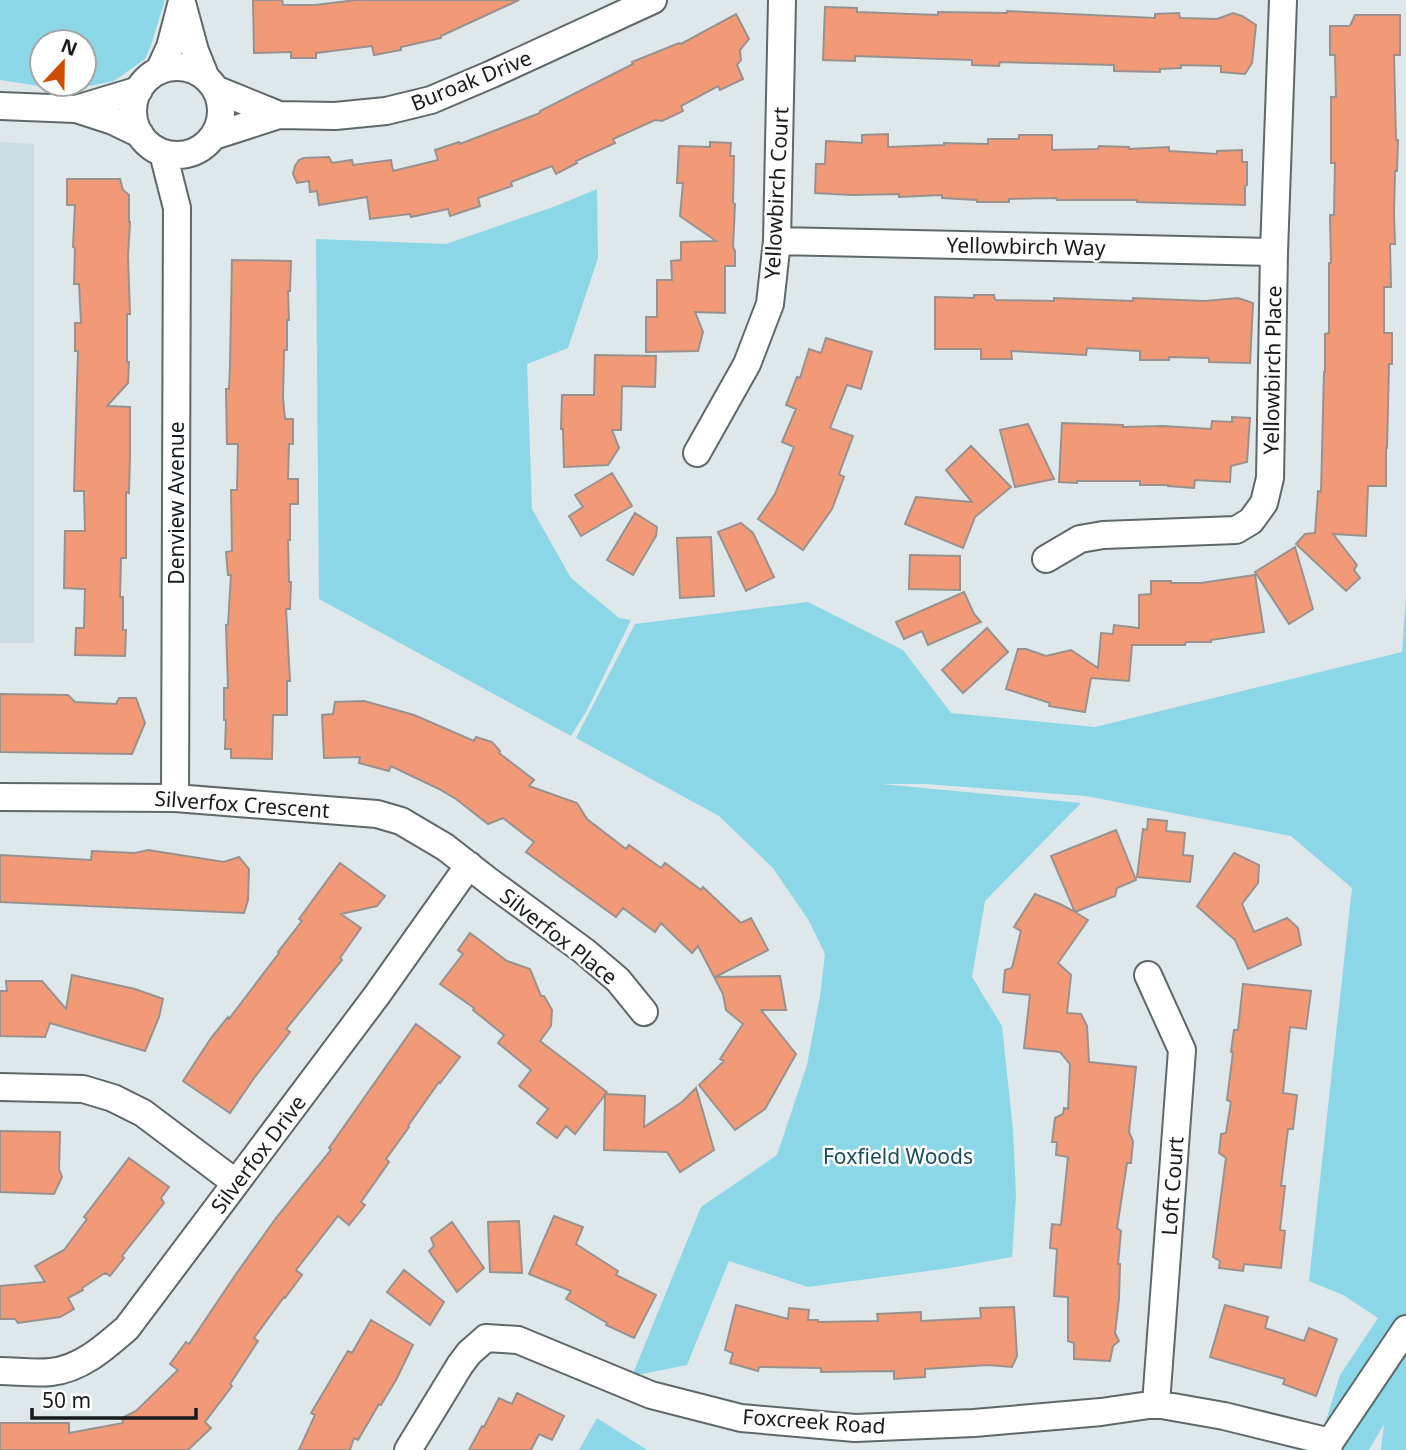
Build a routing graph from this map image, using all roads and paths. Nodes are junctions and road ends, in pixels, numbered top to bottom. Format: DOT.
graph roads {
  1 [pos="653,0"];
  2 [pos="782,0"];
  3 [pos="1283,0"];
  4 [pos="182,1"];
  5 [pos="159,71"];
  6 [pos="211,84"];
  7 [pos="139,90"];
  8 [pos="0,106"];
  9 [pos="76,109"];
  10 [pos="279,115"];
  11 [pos="140,134"];
  12 [pos="203,144"];
  13 [pos="163,153"];
  14 [pos="177,208"];
  15 [pos="777,240"];
  16 [pos="1275,252"];
  17 [pos="697,453"];
  18 [pos="1046,559"];
  19 [pos="0,797"];
  20 [pos="175,798"];
  21 [pos="469,866"];
  22 [pos="1148,975"];
  23 [pos="644,1012"];
  24 [pos="0,1087"];
  25 [pos="236,1183"];
  26 [pos="1406,1329"];
  27 [pos="0,1371"];
  28 [pos="1156,1404"];
  29 [pos="1329,1446"];
  30 [pos="408,1450"];
  1 -- 10 [label="street, Buroak Drive"];
  2 -- 15 [label="street, Yellowbirch Court"];
  3 -- 16 [label="street, Yellowbirch Place"];
  4 -- 5 [label="street"];
  4 -- 6 [label="street"];
  5 -- 6 [label="street"];
  5 -- 7 [label="street"];
  6 -- 10 [label="street, Buroak Drive"];
  6 -- 12 [label="street"];
  7 -- 9 [label="street"];
  7 -- 11 [label="street"];
  8 -- 9 [label="street"];
  9 -- 11 [label="street"];
  10 -- 12 [label="street, Buroak Drive"];
  11 -- 13 [label="street"];
  12 -- 13 [label="street"];
  12 -- 14 [label="street, Denview Avenue"];
  13 -- 14 [label="street, Denview Avenue"];
  14 -- 20 [label="street, Denview Avenue"];
  15 -- 16 [label="street, Yellowbirch Way"];
  15 -- 17 [label="street, Yellowbirch Court"];
  16 -- 18 [label="street, Yellowbirch Place"];
  19 -- 20 [label="street, Silverfox Crescent"];
  20 -- 21 [label="street, Silverfox Crescent"];
  21 -- 23 [label="street, Silverfox Place"];
  21 -- 25 [label="street, Silverfox Drive"];
  22 -- 28 [label="street, Loft Court"];
  24 -- 25 [label="street"];
  25 -- 27 [label="street, Silverfox Drive"];
  26 -- 29 [label="street"];
  28 -- 29 [label="street, Foxcreek Road"];
  28 -- 30 [label="street, Foxcreek Road"];
}
